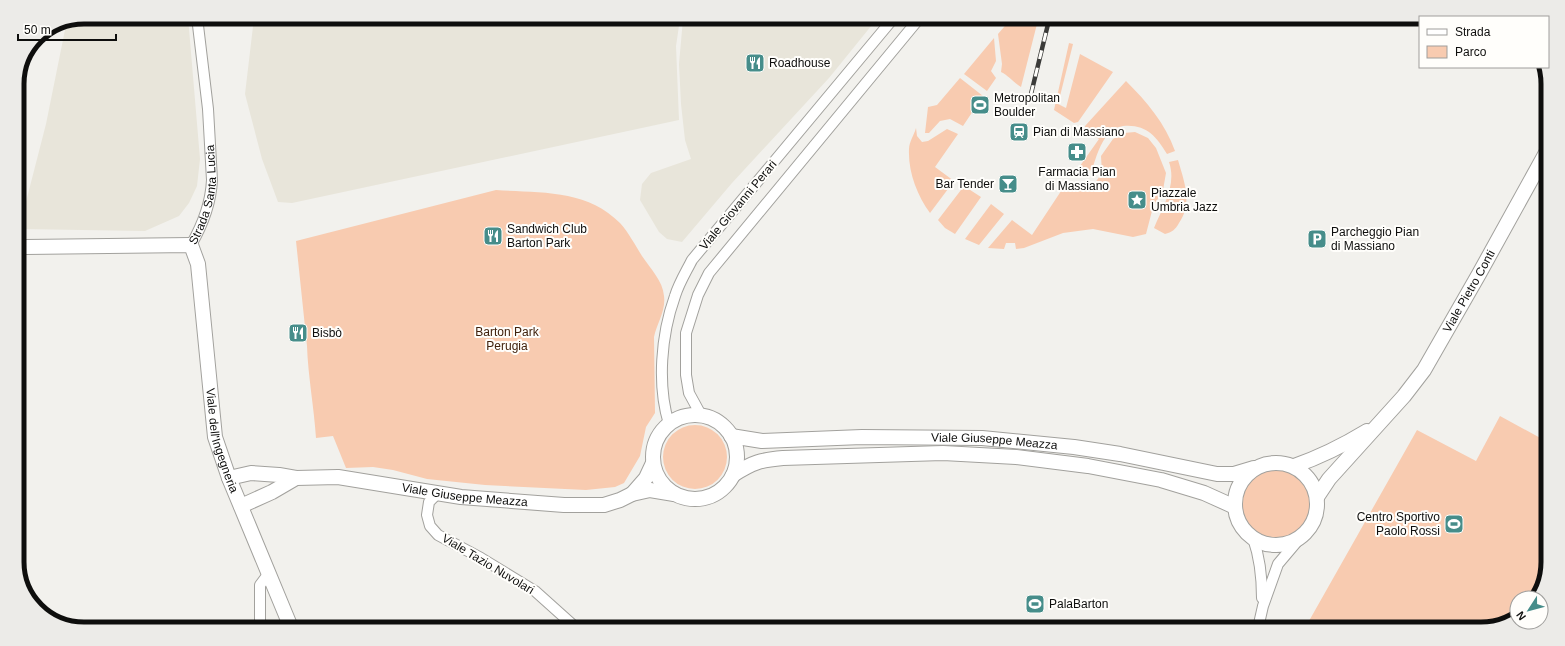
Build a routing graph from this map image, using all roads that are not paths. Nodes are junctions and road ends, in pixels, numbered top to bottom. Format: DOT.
graph roads {
  1 [pos="198,24"];
  2 [pos="889,24"];
  3 [pos="915,24"];
  4 [pos="1541,162"];
  5 [pos="191,245"];
  6 [pos="24,246"];
  7 [pos="701,416"];
  8 [pos="669,424"];
  9 [pos="1380,424"];
  10 [pos="731,436"];
  11 [pos="653,463"];
  12 [pos="1294,466"];
  13 [pos="1254,468"];
  14 [pos="733,475"];
  15 [pos="229,478"];
  16 [pos="296,478"];
  17 [pos="438,493"];
  18 [pos="632,494"];
  19 [pos="674,494"];
  20 [pos="1317,497"];
  21 [pos="241,506"];
  22 [pos="1235,507"];
  23 [pos="1253,538"];
  24 [pos="1300,538"];
  25 [pos="269,573"];
  26 [pos="1262,606"];
  27 [pos="260,622"];
  28 [pos="289,622"];
  29 [pos="570,622"];
  30 [pos="1259,622"];
  1 -- 5 [label="street, Strada Santa Lucia"];
  2 -- 8 [label="street, Viale Giovanni Perari"];
  3 -- 7 [label="street, Viale Giovanni Perari"];
  4 -- 9 [label="street, Viale Pietro Conti"];
  5 -- 6 [label="street, Strada Santa Lucia"];
  5 -- 15 [label="street, Viale dell'Ingegneria"];
  7 -- 8 [label="street"];
  7 -- 10 [label="street"];
  8 -- 11 [label="street"];
  9 -- 12 [label="street, Viale Pietro Conti"];
  9 -- 20 [label="street, Viale Pietro Conti"];
  10 -- 13 [label="street, Viale Giuseppe Meazza"];
  10 -- 14 [label="street"];
  11 -- 18 [label="street, Viale Giuseppe Meazza"];
  11 -- 19 [label="street"];
  12 -- 13 [label="street, Viale Pietro Conti"];
  12 -- 20 [label="street, Viale Pietro Conti"];
  13 -- 22 [label="street"];
  14 -- 19 [label="street"];
  14 -- 22 [label="street, Viale Giuseppe Meazza"];
  15 -- 16 [label="street, Viale Giuseppe Meazza"];
  15 -- 21 [label="street, Viale dell'Ingegneria"];
  16 -- 17 [label="street, Viale Giuseppe Meazza"];
  16 -- 21 [label="street, Viale Giuseppe Meazza"];
  17 -- 18 [label="street, Viale Giuseppe Meazza"];
  17 -- 29 [label="street, Viale Tazio Nuvolari"];
  18 -- 19 [label="street, Viale Giuseppe Meazza"];
  20 -- 24 [label="street, Viale Pietro Conti"];
  21 -- 25 [label="street, Viale dell'Ingegneria"];
  22 -- 23 [label="street, Viale Pietro Conti"];
  23 -- 24 [label="street"];
  23 -- 26 [label="street, Viale Pietro Conti"];
  24 -- 26 [label="street, Viale Pietro Conti"];
  25 -- 27 [label="street"];
  25 -- 28 [label="street, Viale dell'Ingegneria"];
  26 -- 30 [label="street, Viale Pietro Conti"];
}
